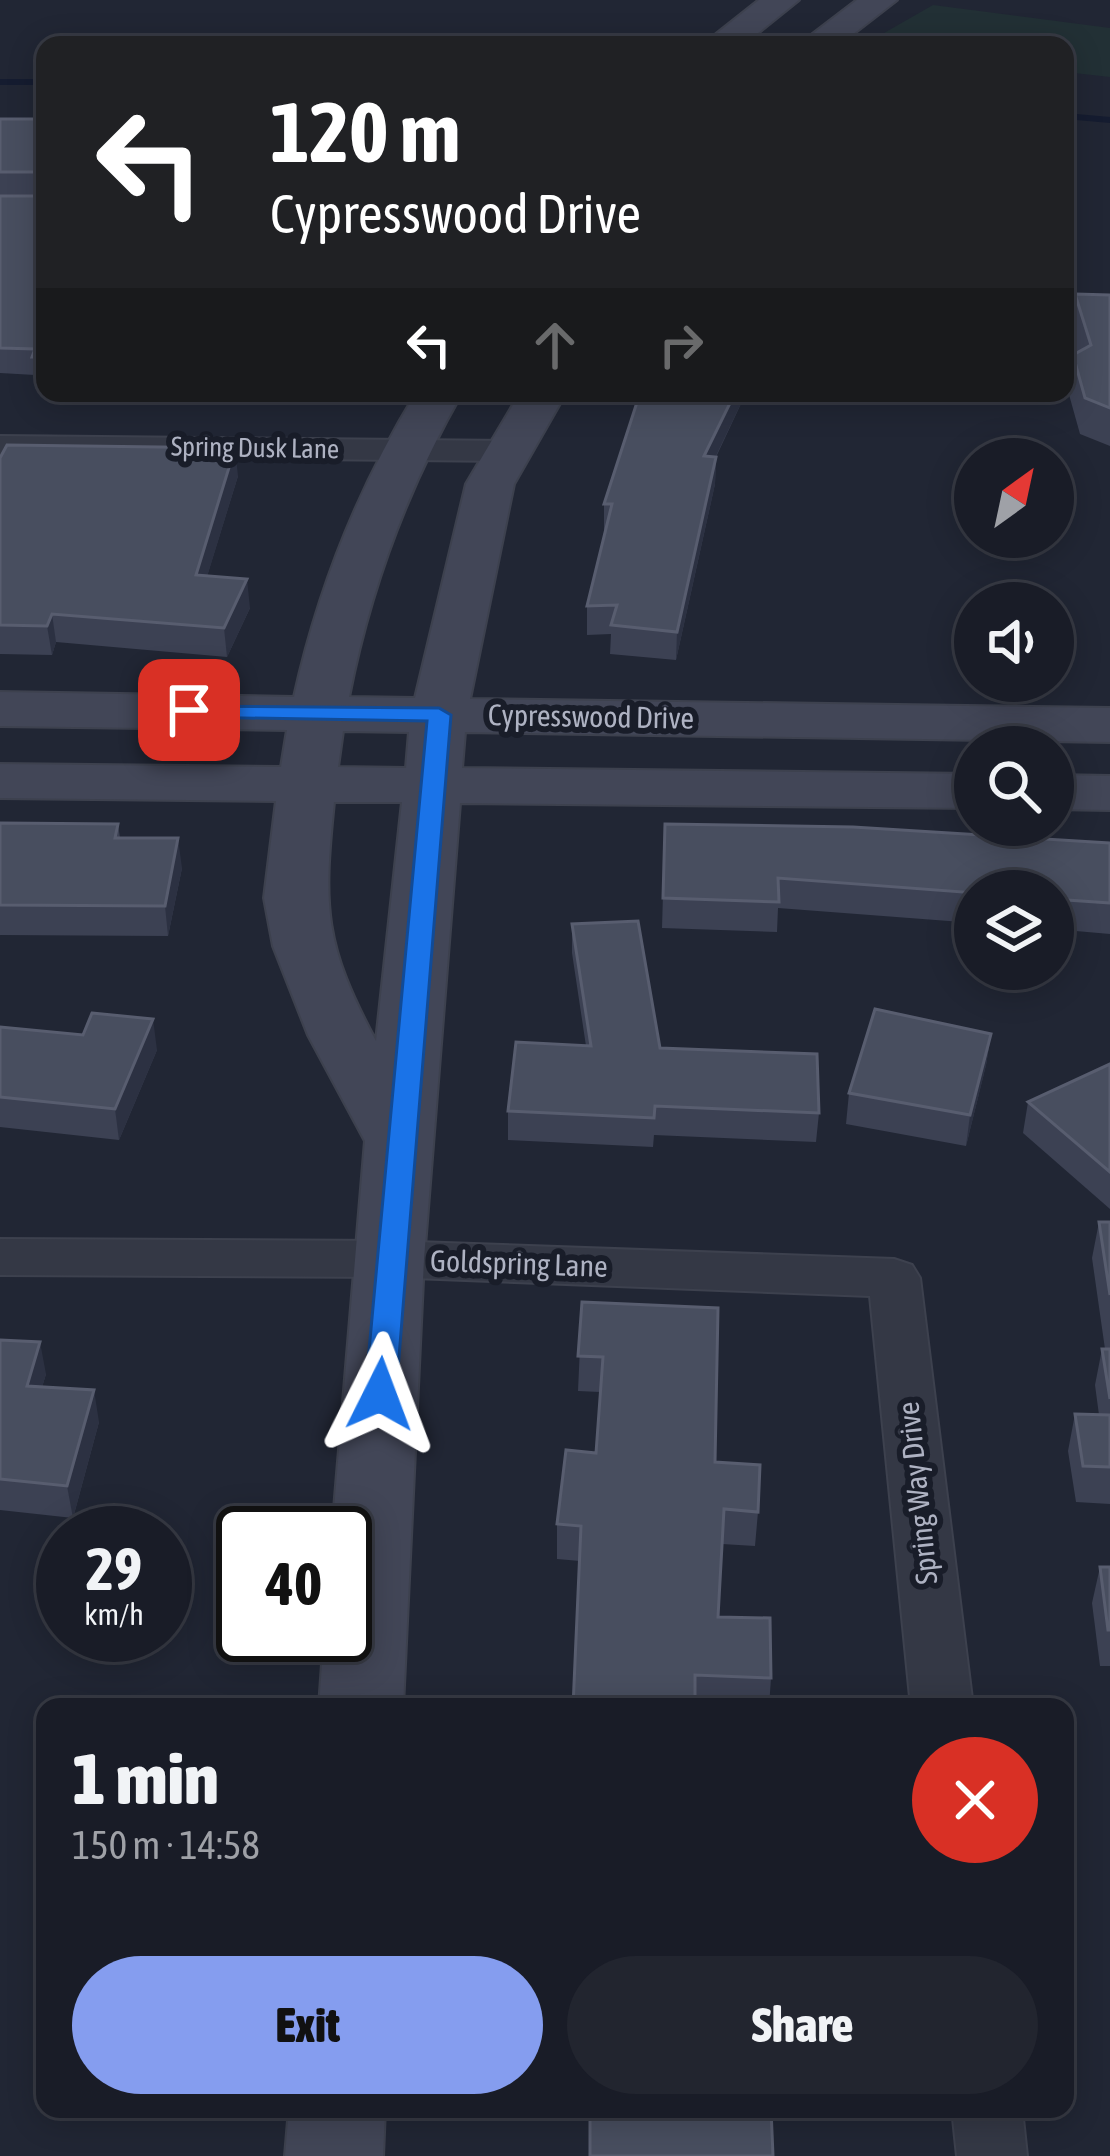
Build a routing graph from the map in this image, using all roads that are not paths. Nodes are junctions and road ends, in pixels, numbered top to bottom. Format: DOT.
graph roads {
  1 [pos="880,0"];
  2 [pos="769,9"];
  3 [pos="732,36"];
  4 [pos="828,36"];
  5 [pos="433,402"];
  6 [pos="538,402"];
  7 [pos="0,446"];
  8 [pos="402,449"];
  9 [pos="510,451"];
  10 [pos="0,709"];
  11 [pos="320,711"];
  12 [pos="439,715"];
  13 [pos="1110,724"];
  14 [pos="0,781"];
  15 [pos="306,783"];
  16 [pos="434,784"];
  17 [pos="954,791"];
  18 [pos="1074,792"];
  19 [pos="1110,793"];
  20 [pos="402,1146"];
  21 [pos="0,1257"];
  22 [pos="388,1259"];
  23 [pos="895,1278"];
  24 [pos="362,1698"];
  25 [pos="941,1698"];
  26 [pos="336,2118"];
  27 [pos="988,2118"];
  28 [pos="334,2156"];
  29 [pos="992,2156"];
  1 -- 4 [label="street"];
  2 -- 3 [label="street"];
  5 -- 8 [label="street"];
  6 -- 9 [label="street"];
  7 -- 8 [label="street, Spring Dusk Lane"];
  8 -- 9 [label="street, Spring Dusk Lane"];
  8 -- 11 [label="street"];
  9 -- 12 [label="street"];
  10 -- 11 [label="street, Cypresswood Drive"];
  11 -- 12 [label="street, Cypresswood Drive"];
  11 -- 15 [label="street"];
  12 -- 13 [label="street, Cypresswood Drive"];
  12 -- 16 [label="street"];
  14 -- 15 [label="street"];
  15 -- 16 [label="street"];
  15 -- 20 [label="street"];
  16 -- 17 [label="street"];
  16 -- 20 [label="street"];
  18 -- 19 [label="street"];
  20 -- 22 [label="street"];
  21 -- 22 [label="street, Goldspring Lane"];
  22 -- 23 [label="street, Goldspring Lane"];
  22 -- 24 [label="street"];
  23 -- 25 [label="street, Spring Way Drive"];
  26 -- 28 [label="street"];
  27 -- 29 [label="street"];
}
